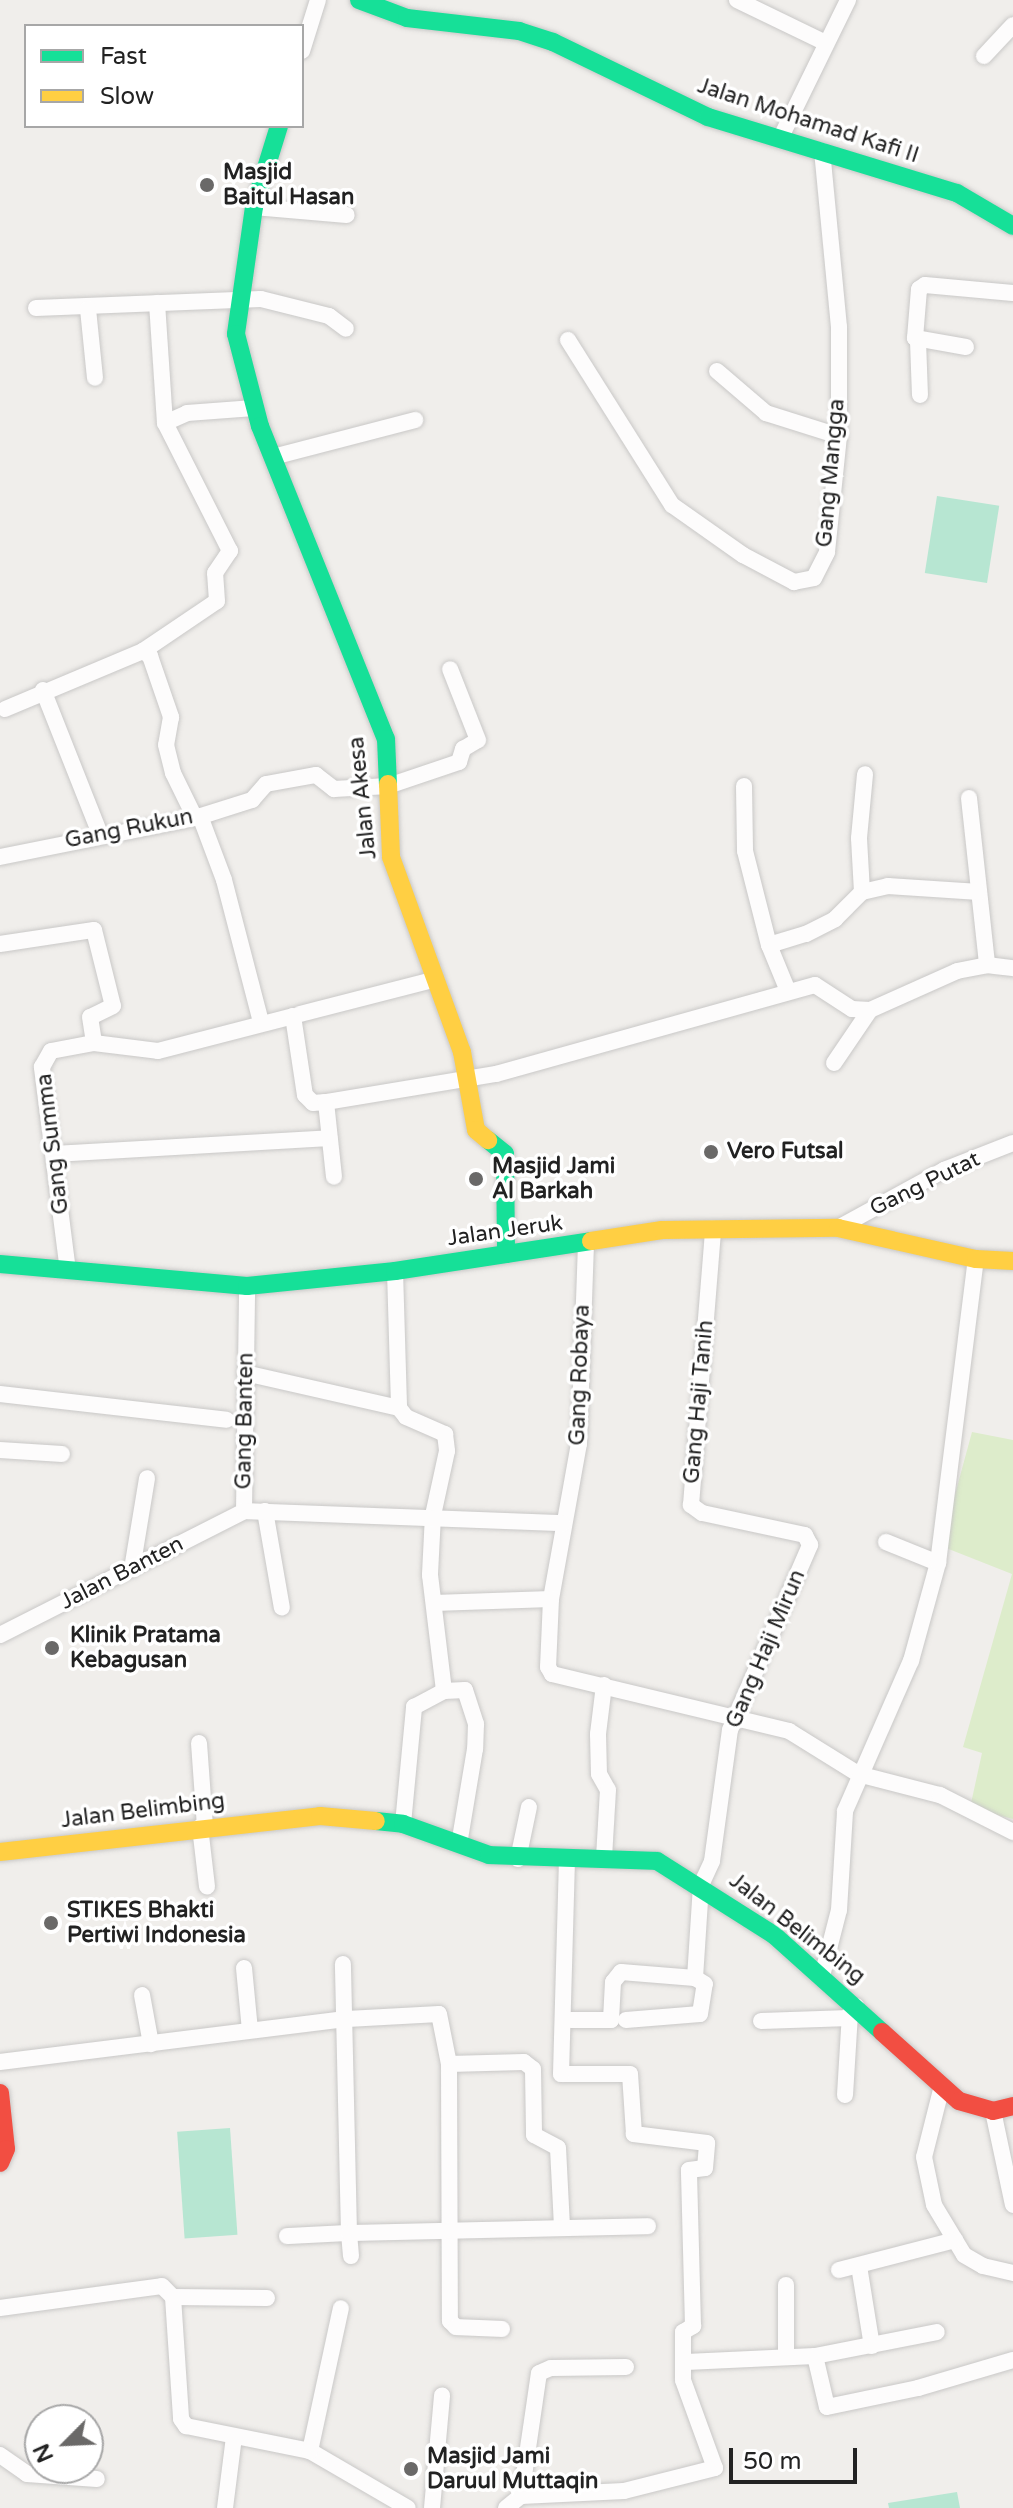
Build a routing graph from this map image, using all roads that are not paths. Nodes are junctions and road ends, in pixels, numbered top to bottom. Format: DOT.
graph roads {
  1 [pos="318,0"];
  2 [pos="737,0"];
  3 [pos="848,0"];
  4 [pos="364,1"];
  5 [pos="1013,25"];
  6 [pos="826,43"];
  7 [pos="304,45"];
  8 [pos="984,56"];
  9 [pos="278,128"];
  10 [pos="780,139"];
  11 [pos="822,151"];
  12 [pos="254,207"];
  13 [pos="347,215"];
  14 [pos="1013,226"];
  15 [pos="1013,293"];
  16 [pos="237,299"];
  17 [pos="157,303"];
  18 [pos="36,308"];
  19 [pos="88,309"];
  20 [pos="346,329"];
  21 [pos="568,340"];
  22 [pos="918,341"];
  23 [pos="966,347"];
  24 [pos="717,371"];
  25 [pos="95,378"];
  26 [pos="920,395"];
  27 [pos="254,408"];
  28 [pos="415,420"];
  29 [pos="165,423"];
  30 [pos="839,436"];
  31 [pos="273,457"];
  32 [pos="143,651"];
  33 [pos="450,669"];
  34 [pos="43,690"];
  35 [pos="5,709"];
  36 [pos="865,774"];
  37 [pos="388,786"];
  38 [pos="744,786"];
  39 [pos="969,798"];
  40 [pos="198,817"];
  41 [pos="100,834"];
  42 [pos="0,857"];
  43 [pos="862,892"];
  44 [pos="979,892"];
  45 [pos="0,944"];
  46 [pos="769,945"];
  47 [pos="987,965"];
  48 [pos="1013,968"];
  49 [pos="436,979"];
  50 [pos="788,991"];
  51 [pos="870,1010"];
  52 [pos="300,1014"];
  53 [pos="261,1022"];
  54 [pos="94,1043"];
  55 [pos="834,1063"];
  56 [pos="468,1080"];
  57 [pos="326,1102"];
  58 [pos="330,1138"];
  59 [pos="1013,1143"];
  60 [pos="54,1154"];
  61 [pos="334,1177"];
  62 [pos="838,1228"];
  63 [pos="713,1229"];
  64 [pos="586,1244"];
  65 [pos="506,1254"];
  66 [pos="976,1259"];
  67 [pos="1013,1261"];
  68 [pos="0,1264"];
  69 [pos="68,1271"];
  70 [pos="395,1271"];
  71 [pos="247,1286"];
  72 [pos="245,1373"];
  73 [pos="0,1394"];
  74 [pos="399,1408"];
  75 [pos="227,1420"];
  76 [pos="0,1450"];
  77 [pos="62,1454"];
  78 [pos="147,1478"];
  79 [pos="244,1511"];
  80 [pos="265,1511"];
  81 [pos="433,1515"];
  82 [pos="563,1523"];
  83 [pos="805,1535"];
  84 [pos="886,1542"];
  85 [pos="938,1563"];
  86 [pos="132,1569"];
  87 [pos="551,1599"];
  88 [pos="434,1603"];
  89 [pos="282,1608"];
  90 [pos="0,1635"];
  91 [pos="604,1685"];
  92 [pos="444,1691"];
  93 [pos="735,1714"];
  94 [pos="199,1743"];
  95 [pos="858,1774"];
  96 [pos="529,1807"];
  97 [pos="403,1824"];
  98 [pos="203,1827"];
  99 [pos="1013,1832"];
  100 [pos="459,1845"];
  101 [pos="0,1852"];
  102 [pos="604,1858"];
  103 [pos="518,1859"];
  104 [pos="567,1859"];
  105 [pos="701,1885"];
  106 [pos="207,1887"];
  107 [pos="343,1964"];
  108 [pos="244,1968"];
  109 [pos="822,1976"];
  110 [pos="695,1978"];
  111 [pos="142,1995"];
  112 [pos="853,2012"];
  113 [pos="347,2019"];
  114 [pos="571,2020"];
  115 [pos="626,2020"];
  116 [pos="761,2021"];
  117 [pos="250,2030"];
  118 [pos="151,2044"];
  119 [pos="0,2062"];
  120 [pos="449,2064"];
  121 [pos="942,2086"];
  122 [pos="0,2093"];
  123 [pos="845,2095"];
  124 [pos="1013,2106"];
  125 [pos="993,2111"];
  126 [pos="0,2163"];
  127 [pos="1013,2205"];
  128 [pos="648,2226"];
  129 [pos="562,2228"];
  130 [pos="451,2230"];
  131 [pos="349,2233"];
  132 [pos="287,2236"];
  133 [pos="955,2240"];
  134 [pos="351,2256"];
  135 [pos="859,2266"];
  136 [pos="839,2270"];
  137 [pos="1013,2273"];
  138 [pos="786,2285"];
  139 [pos="173,2297"];
  140 [pos="267,2298"];
  141 [pos="0,2308"];
  142 [pos="341,2308"];
  143 [pos="502,2329"];
  144 [pos="937,2332"];
  145 [pos="872,2346"];
  146 [pos="786,2355"];
  147 [pos="815,2356"];
  148 [pos="1013,2360"];
  149 [pos="686,2362"];
  150 [pos="626,2367"];
  151 [pos="442,2395"];
  152 [pos="234,2437"];
  153 [pos="310,2451"];
  154 [pos="0,2455"];
  155 [pos="24,2472"];
  156 [pos="528,2500"];
  157 [pos="225,2508"];
  158 [pos="408,2508"];
  159 [pos="432,2508"];
  160 [pos="506,2508"];
  1 -- 7 [label="street"];
  2 -- 6 [label="street"];
  3 -- 6 [label="street"];
  4 -- 10 [label="street, Jalan Mohamad Kafi II"];
  5 -- 8 [label="street"];
  6 -- 10 [label="street"];
  9 -- 12 [label="street, Jalan Akesa"];
  10 -- 11 [label="street, Jalan Mohamad Kafi II"];
  11 -- 14 [label="street, Jalan Mohamad Kafi II"];
  11 -- 30 [label="street, Gang Mangga"];
  12 -- 13 [label="street"];
  12 -- 16 [label="street, Jalan Akesa"];
  15 -- 22 [label="street"];
  16 -- 17 [label="street"];
  16 -- 20 [label="street"];
  16 -- 27 [label="street, Jalan Akesa"];
  17 -- 19 [label="street"];
  17 -- 29 [label="street"];
  18 -- 19 [label="street"];
  19 -- 25 [label="street"];
  21 -- 30 [label="street, Gang Mangga"];
  22 -- 23 [label="street"];
  22 -- 26 [label="street"];
  24 -- 30 [label="street"];
  27 -- 29 [label="street"];
  27 -- 31 [label="street, Jalan Akesa"];
  28 -- 31 [label="street"];
  29 -- 32 [label="street"];
  31 -- 37 [label="street, Jalan Akesa"];
  32 -- 34 [label="street"];
  32 -- 40 [label="street"];
  33 -- 37 [label="street, Gang Rukun"];
  34 -- 35 [label="street"];
  34 -- 41 [label="street"];
  36 -- 43 [label="street"];
  37 -- 40 [label="street, Gang Rukun"];
  37 -- 49 [label="street, Jalan Akesa"];
  38 -- 46 [label="street"];
  39 -- 44 [label="street"];
  40 -- 41 [label="street, Gang Rukun"];
  40 -- 53 [label="street"];
  41 -- 42 [label="street, Gang Rukun"];
  43 -- 44 [label="street"];
  43 -- 46 [label="street"];
  44 -- 47 [label="street"];
  45 -- 54 [label="street"];
  46 -- 50 [label="street"];
  47 -- 48 [label="street"];
  47 -- 51 [label="street"];
  49 -- 52 [label="street"];
  49 -- 56 [label="street, Jalan Akesa"];
  50 -- 51 [label="street"];
  50 -- 56 [label="street"];
  51 -- 55 [label="street"];
  53 -- 54 [label="street"];
  53 -- 57 [label="street"];
  54 -- 60 [label="street, Gang Summa"];
  56 -- 57 [label="street"];
  56 -- 65 [label="street, Jalan Akesa"];
  57 -- 58 [label="street"];
  58 -- 60 [label="street"];
  58 -- 61 [label="street"];
  59 -- 62 [label="street, Gang Putat"];
  60 -- 69 [label="street, Gang Summa"];
  62 -- 63 [label="street, Jalan Jeruk"];
  62 -- 66 [label="street, Jalan Jeruk"];
  63 -- 64 [label="street, Jalan Jeruk"];
  63 -- 83 [label="street, Gang Haji Tanih"];
  64 -- 65 [label="street, Jalan Jeruk"];
  64 -- 82 [label="street, Gang Robaya"];
  65 -- 70 [label="street, Jalan Jeruk"];
  66 -- 67 [label="street, Jalan Jeruk"];
  66 -- 85 [label="street"];
  68 -- 69 [label="street, Jalan Jeruk"];
  69 -- 71 [label="street, Jalan Jeruk"];
  70 -- 71 [label="street, Jalan Jeruk"];
  70 -- 74 [label="street"];
  71 -- 72 [label="street, Gang Banten"];
  72 -- 74 [label="street"];
  72 -- 79 [label="street, Gang Banten"];
  73 -- 75 [label="street"];
  74 -- 81 [label="street"];
  76 -- 77 [label="street"];
  78 -- 86 [label="street"];
  79 -- 80 [label="street, Gang Banten"];
  79 -- 86 [label="street, Jalan Banten"];
  80 -- 81 [label="street, Gang Banten"];
  80 -- 89 [label="street"];
  81 -- 82 [label="street, Gang Banten"];
  81 -- 88 [label="street"];
  82 -- 87 [label="street, Gang Robaya"];
  83 -- 93 [label="street, Gang Haji Mirun"];
  84 -- 85 [label="street"];
  85 -- 95 [label="street"];
  86 -- 90 [label="street, Jalan Banten"];
  87 -- 88 [label="street"];
  87 -- 91 [label="street, Gang Robaya"];
  88 -- 92 [label="street"];
  91 -- 93 [label="street"];
  91 -- 102 [label="street"];
  92 -- 97 [label="street"];
  92 -- 100 [label="street"];
  93 -- 95 [label="street"];
  93 -- 105 [label="street, Gang Haji Mirun"];
  94 -- 98 [label="street"];
  95 -- 99 [label="street"];
  95 -- 109 [label="street"];
  96 -- 103 [label="street"];
  97 -- 98 [label="street, Jalan Belimbing"];
  97 -- 100 [label="street, Jalan Belimbing"];
  98 -- 101 [label="street, Jalan Belimbing"];
  98 -- 106 [label="street"];
  100 -- 103 [label="street, Jalan Belimbing"];
  102 -- 104 [label="street, Jalan Belimbing"];
  102 -- 105 [label="street, Jalan Belimbing"];
  103 -- 104 [label="street, Jalan Belimbing"];
  104 -- 149 [label="street"];
  105 -- 109 [label="street, Jalan Belimbing"];
  105 -- 110 [label="street, Gang Haji Mirun"];
  107 -- 113 [label="street"];
  108 -- 117 [label="street"];
  109 -- 112 [label="street, Jalan Belimbing"];
  110 -- 114 [label="street"];
  110 -- 115 [label="street, Gang Haji Mirun"];
  111 -- 118 [label="street"];
  112 -- 116 [label="street"];
  112 -- 121 [label="street, Jalan Belimbing"];
  112 -- 123 [label="street"];
  113 -- 117 [label="street"];
  113 -- 120 [label="street"];
  113 -- 131 [label="street"];
  117 -- 118 [label="street"];
  118 -- 119 [label="street"];
  120 -- 129 [label="street"];
  120 -- 130 [label="street"];
  121 -- 125 [label="street, Jalan Belimbing"];
  121 -- 133 [label="street"];
  122 -- 126 [label="street"];
  124 -- 125 [label="street"];
  125 -- 127 [label="street"];
  128 -- 129 [label="street"];
  129 -- 130 [label="street"];
  130 -- 131 [label="street"];
  130 -- 143 [label="street"];
  131 -- 132 [label="street"];
  131 -- 134 [label="street"];
  133 -- 135 [label="street"];
  133 -- 137 [label="street"];
  135 -- 136 [label="street"];
  135 -- 145 [label="street"];
  138 -- 146 [label="street"];
  139 -- 140 [label="street"];
  139 -- 141 [label="street"];
  139 -- 152 [label="street"];
  142 -- 153 [label="street"];
  144 -- 145 [label="street"];
  145 -- 147 [label="street"];
  146 -- 147 [label="street"];
  146 -- 149 [label="street"];
  147 -- 148 [label="street"];
  149 -- 156 [label="street"];
  150 -- 156 [label="street"];
  151 -- 159 [label="street"];
  152 -- 153 [label="street"];
  152 -- 157 [label="street"];
  153 -- 158 [label="street"];
  154 -- 155 [label="street"];
  156 -- 160 [label="street"];
}
